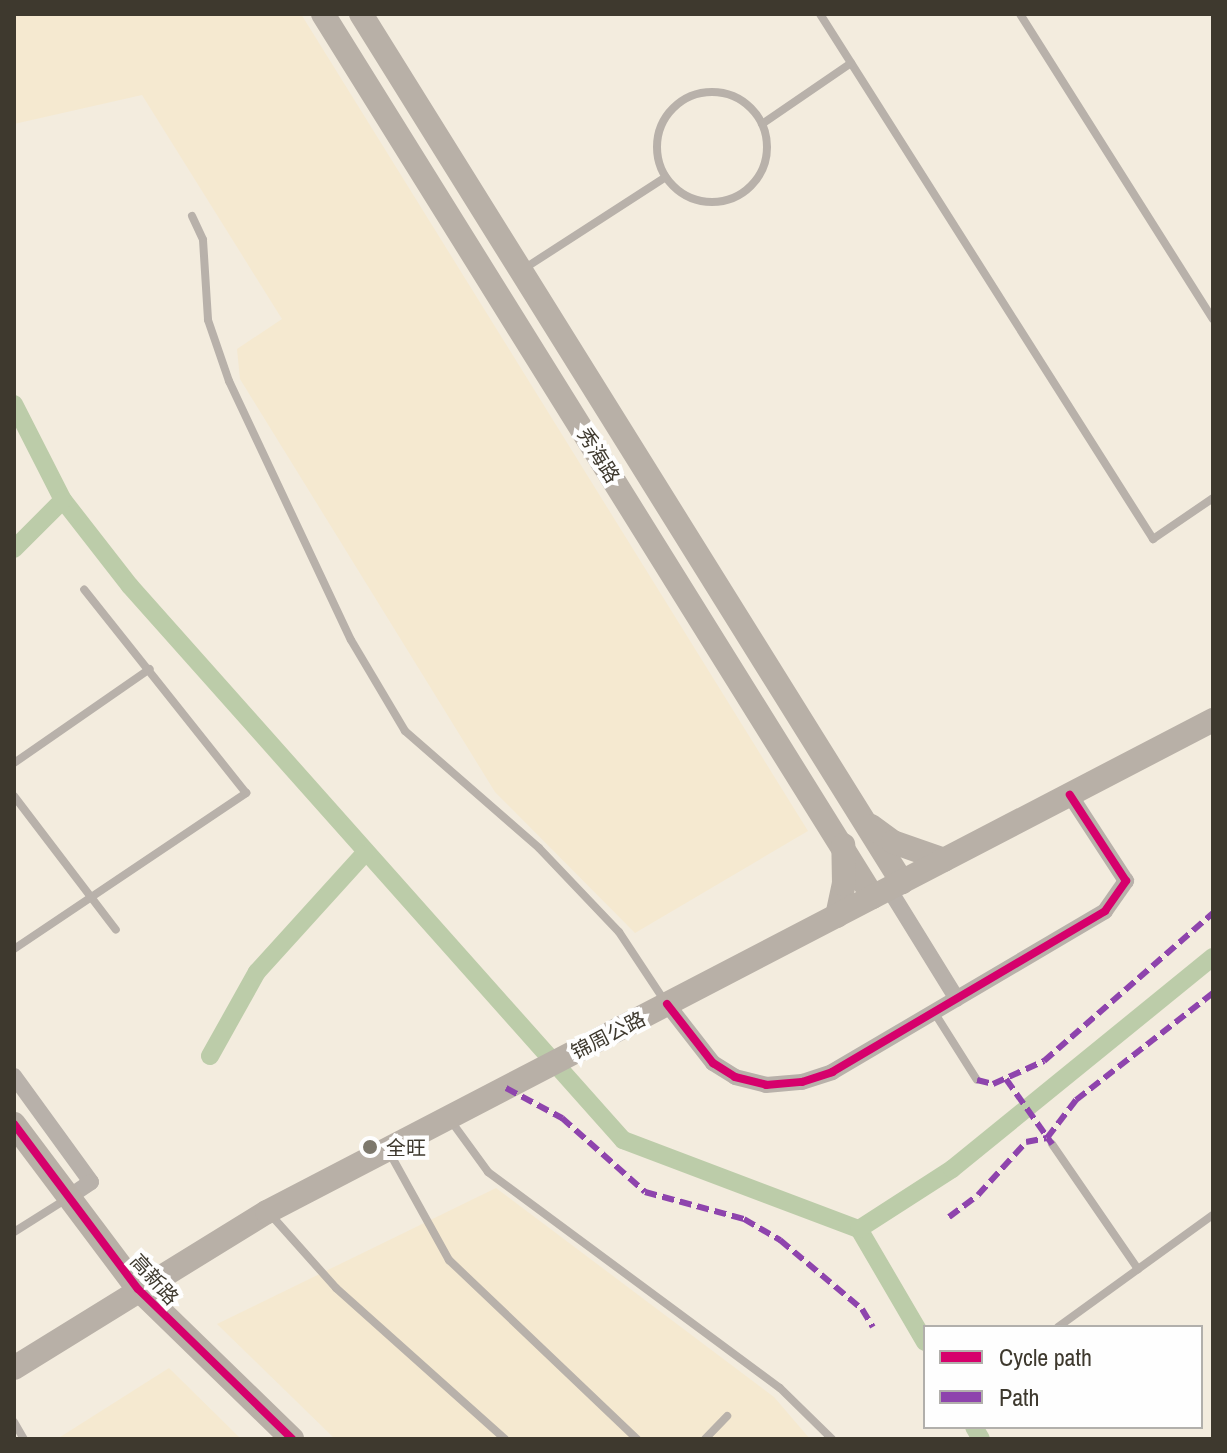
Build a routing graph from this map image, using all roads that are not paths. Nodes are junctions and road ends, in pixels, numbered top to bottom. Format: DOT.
graph roads {
  1 [pos="323,14"];
  2 [pos="361,14"];
  3 [pos="820,14"];
  4 [pos="1020,14"];
  5 [pos="851,63"];
  6 [pos="762,124"];
  7 [pos="666,177"];
  8 [pos="192,216"];
  9 [pos="521,270"];
  10 [pos="1213,319"];
  11 [pos="562,335"];
  12 [pos="534,352"];
  13 [pos="1213,498"];
  14 [pos="84,589"];
  15 [pos="150,669"];
  16 [pos="1210,728"];
  17 [pos="14,763"];
  18 [pos="1070,795"];
  19 [pos="14,796"];
  20 [pos="864,821"];
  21 [pos="843,843"];
  22 [pos="944,860"];
  23 [pos="888,889"];
  24 [pos="91,897"];
  25 [pos="837,916"];
  26 [pos="116,930"];
  27 [pos="14,949"];
  28 [pos="957,999"];
  29 [pos="667,1004"];
  30 [pos="934,1012"];
  31 [pos="14,1076"];
  32 [pos="977,1080"];
  33 [pos="449,1118"];
  34 [pos="14,1124"];
  35 [pos="1052,1144"];
  36 [pos="387,1150"];
  37 [pos="69,1197"];
  38 [pos="267,1212"];
  39 [pos="1213,1215"];
  40 [pos="14,1232"];
  41 [pos="1138,1269"];
  42 [pos="138,1289"];
  43 [pos="1061,1325"];
  44 [pos="14,1368"];
  45 [pos="727,1416"];
  46 [pos="14,1422"];
  47 [pos="24,1439"];
  48 [pos="292,1439"];
  49 [pos="505,1439"];
  50 [pos="637,1439"];
  51 [pos="705,1439"];
  52 [pos="832,1439"];
  1 -- 12 [label="main road, 秀海路"];
  2 -- 9 [label="main road, 秀海路"];
  3 -- 5 [label="lane"];
  4 -- 10 [label="lane"];
  5 -- 6 [label="lane"];
  5 -- 13 [label="lane"];
  6 -- 7 [label="lane"];
  6 -- 7 [label="lane"];
  7 -- 9 [label="lane"];
  8 -- 29 [label="lane"];
  9 -- 11 [label="main road, 秀海路"];
  11 -- 12 [label="street"];
  11 -- 20 [label="main road, 秀海路"];
  12 -- 21 [label="main road, 秀海路"];
  14 -- 15 [label="lane"];
  15 -- 17 [label="lane"];
  15 -- 24 [label="lane"];
  16 -- 18 [label="main road, 锦周公路"];
  18 -- 22 [label="main road, 锦周公路"];
  18 -- 28 [label="street"];
  19 -- 24 [label="lane"];
  20 -- 22 [label="main road"];
  20 -- 23 [label="main road, 秀海路"];
  21 -- 23 [label="main road, 秀海路"];
  21 -- 25 [label="main road"];
  22 -- 23 [label="main road, 锦周公路"];
  23 -- 25 [label="main road, 锦周公路"];
  23 -- 28 [label="street"];
  24 -- 26 [label="lane"];
  24 -- 27 [label="lane"];
  25 -- 29 [label="main road, 锦周公路"];
  28 -- 30 [label="street"];
  29 -- 30 [label="street"];
  29 -- 33 [label="main road, 锦周公路"];
  30 -- 32 [label="lane"];
  31 -- 37 [label="street"];
  33 -- 36 [label="main road, 锦周公路"];
  33 -- 52 [label="lane"];
  34 -- 37 [label="main road, 高新路"];
  35 -- 41 [label="lane"];
  36 -- 38 [label="main road, 锦周公路"];
  36 -- 50 [label="lane"];
  37 -- 40 [label="lane"];
  37 -- 42 [label="main road, 高新路"];
  38 -- 42 [label="main road, 锦周公路"];
  38 -- 49 [label="lane"];
  39 -- 41 [label="lane"];
  41 -- 43 [label="lane"];
  42 -- 44 [label="main road, 锦周公路"];
  42 -- 48 [label="main road, 高新路"];
  45 -- 51 [label="lane"];
  46 -- 47 [label="lane"];
}
